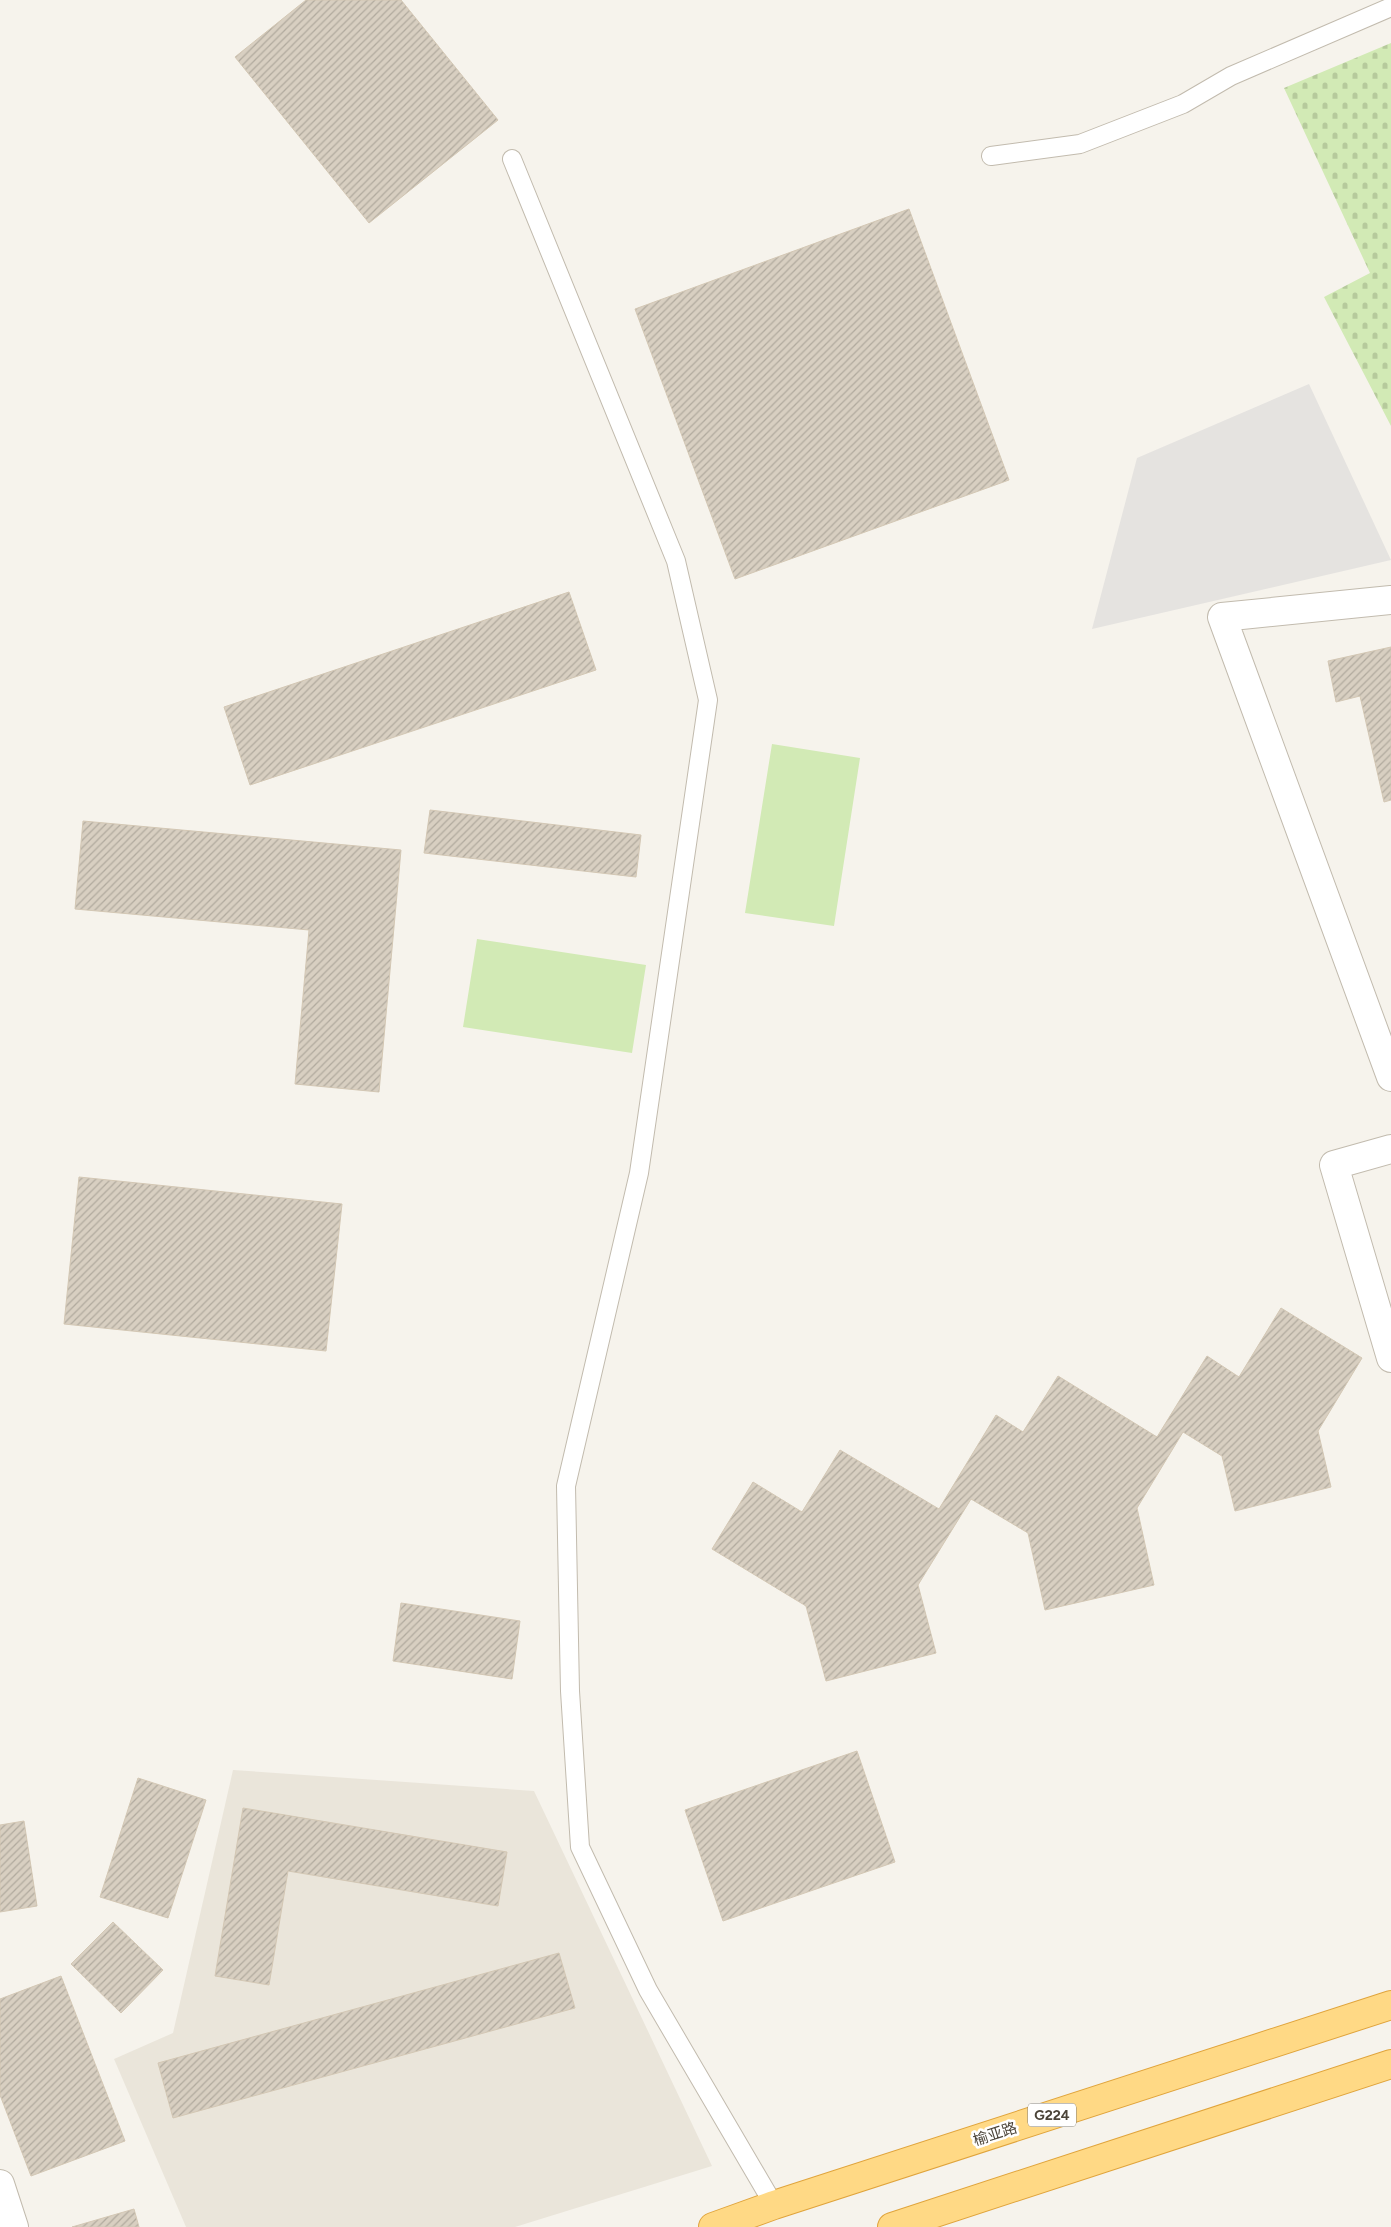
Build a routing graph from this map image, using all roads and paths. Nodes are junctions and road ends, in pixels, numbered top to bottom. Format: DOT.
graph roads {
  1 [pos="1391,7"];
  2 [pos="991,156"];
  3 [pos="512,159"];
  4 [pos="1391,600"];
  5 [pos="1391,1077"];
  6 [pos="1391,1149"];
  7 [pos="1391,1358"];
  8 [pos="1391,2005"];
  9 [pos="1391,2064"];
  10 [pos="0,2184"];
  11 [pos="774,2205"];
  12 [pos="14,2227"];
  13 [pos="713,2227"];
  14 [pos="892,2227"];
  1 -- 2 [label="lane"];
  3 -- 11 [label="lane"];
  4 -- 5 [label="street"];
  6 -- 7 [label="street"];
  8 -- 11 [label="highway, 榆亚路 / G224"];
  9 -- 14 [label="highway"];
  10 -- 12 [label="street"];
  11 -- 13 [label="highway, 榆亚路 / G224"];
}
